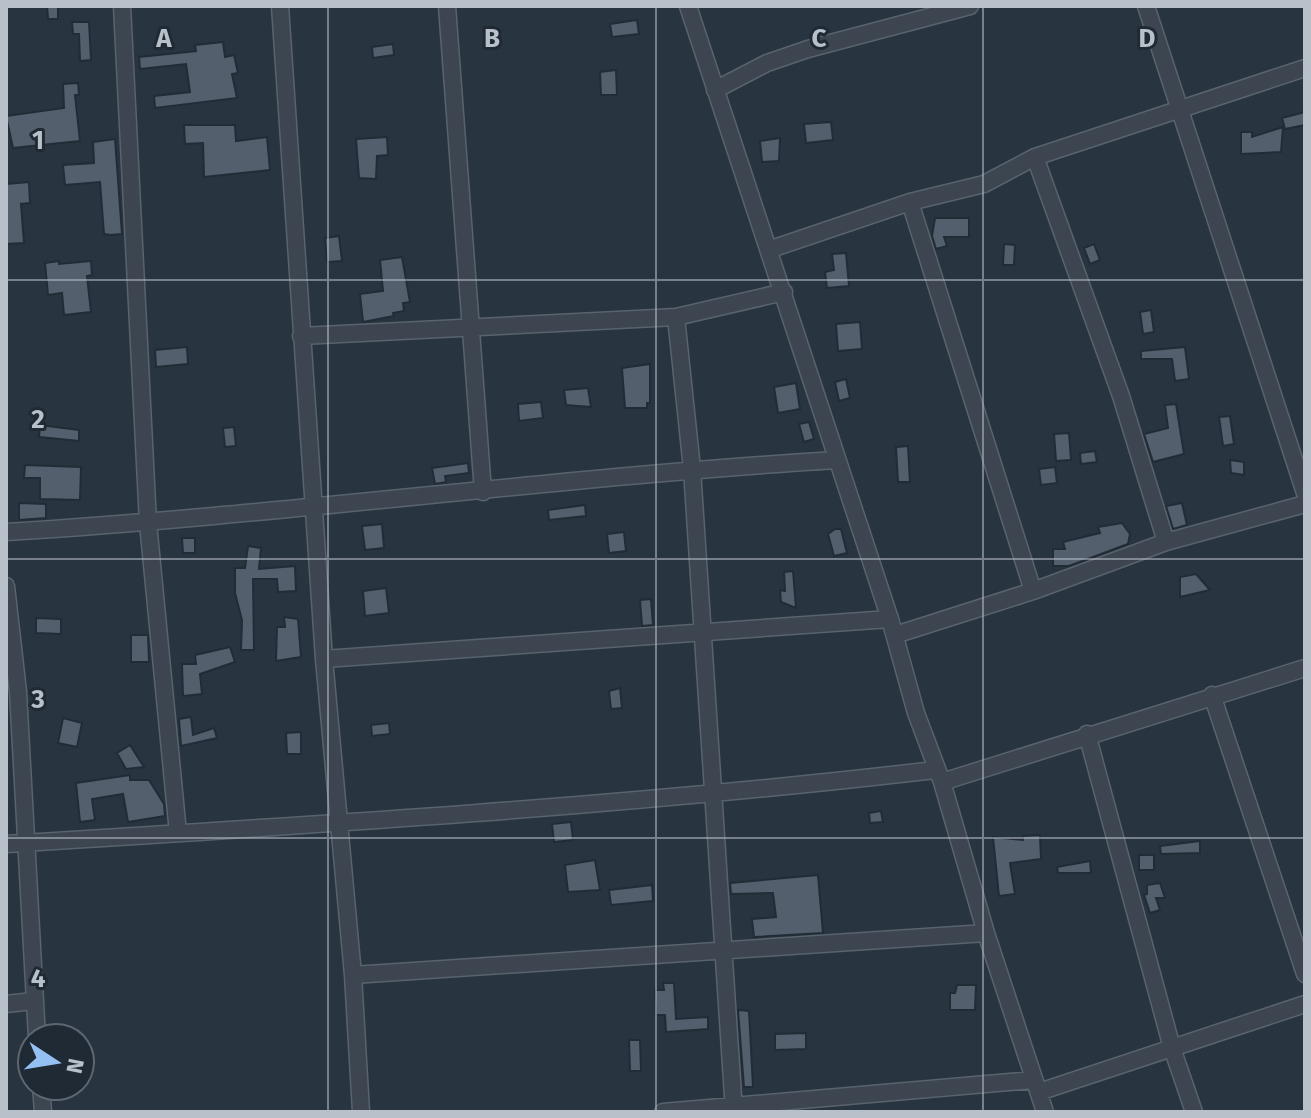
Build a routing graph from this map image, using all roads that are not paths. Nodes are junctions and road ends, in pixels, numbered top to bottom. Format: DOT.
graph roads {
  1 [pos="122,6"];
  2 [pos="280,6"];
  3 [pos="447,6"];
  4 [pos="688,6"];
  5 [pos="970,6"];
  6 [pos="1146,6"];
  7 [pos="1305,68"];
  8 [pos="715,90"];
  9 [pos="1181,108"];
  10 [pos="1035,157"];
  11 [pos="910,202"];
  12 [pos="771,249"];
  13 [pos="784,292"];
  14 [pos="676,317"];
  15 [pos="471,329"];
  16 [pos="301,336"];
  17 [pos="836,460"];
  18 [pos="692,469"];
  19 [pos="483,492"];
  20 [pos="1305,493"];
  21 [pos="1305,504"];
  22 [pos="313,508"];
  23 [pos="148,523"];
  24 [pos="6,532"];
  25 [pos="1166,542"];
  26 [pos="6,586"];
  27 [pos="1033,591"];
  28 [pos="892,627"];
  29 [pos="703,632"];
  30 [pos="324,659"];
  31 [pos="1305,668"];
  32 [pos="12,692"];
  33 [pos="1212,695"];
  34 [pos="1087,734"];
  35 [pos="938,776"];
  36 [pos="713,796"];
  37 [pos="338,825"];
  38 [pos="178,833"];
  39 [pos="27,843"];
  40 [pos="6,844"];
  41 [pos="986,933"];
  42 [pos="722,951"];
  43 [pos="1305,974"];
  44 [pos="353,975"];
  45 [pos="34,1001"];
  46 [pos="6,1004"];
  47 [pos="1305,1004"];
  48 [pos="36,1022"];
  49 [pos="1172,1048"];
  50 [pos="1036,1086"];
  51 [pos="734,1109"];
  52 [pos="361,1112"];
  53 [pos="663,1112"];
  54 [pos="1045,1112"];
  55 [pos="1194,1112"];
  1 -- 23 [label="street"];
  2 -- 16 [label="street"];
  3 -- 15 [label="street"];
  4 -- 8 [label="street"];
  5 -- 8 [label="street"];
  6 -- 9 [label="street"];
  7 -- 9 [label="street"];
  8 -- 12 [label="street"];
  9 -- 10 [label="street"];
  9 -- 20 [label="street"];
  10 -- 11 [label="street"];
  10 -- 25 [label="street"];
  11 -- 12 [label="street"];
  11 -- 27 [label="street"];
  12 -- 13 [label="street"];
  13 -- 14 [label="street"];
  13 -- 17 [label="street"];
  14 -- 15 [label="street"];
  14 -- 18 [label="street"];
  15 -- 16 [label="street"];
  15 -- 19 [label="street"];
  16 -- 22 [label="street"];
  17 -- 18 [label="street"];
  17 -- 28 [label="street"];
  18 -- 19 [label="street"];
  18 -- 29 [label="street"];
  19 -- 22 [label="street"];
  21 -- 25 [label="street"];
  22 -- 23 [label="street"];
  22 -- 30 [label="street"];
  23 -- 24 [label="street"];
  23 -- 38 [label="street"];
  25 -- 27 [label="street"];
  26 -- 32 [label="street"];
  27 -- 28 [label="street"];
  28 -- 29 [label="street"];
  28 -- 35 [label="street"];
  29 -- 30 [label="street"];
  29 -- 36 [label="street"];
  30 -- 37 [label="street"];
  31 -- 33 [label="street"];
  32 -- 39 [label="street"];
  33 -- 34 [label="street"];
  33 -- 43 [label="street"];
  34 -- 35 [label="street"];
  34 -- 49 [label="street"];
  35 -- 36 [label="street"];
  35 -- 41 [label="street"];
  36 -- 37 [label="street"];
  36 -- 42 [label="street"];
  37 -- 38 [label="street"];
  37 -- 44 [label="street"];
  38 -- 39 [label="street"];
  39 -- 40 [label="street"];
  39 -- 45 [label="street"];
  41 -- 42 [label="street"];
  41 -- 50 [label="street"];
  42 -- 44 [label="street"];
  42 -- 51 [label="street"];
  44 -- 52 [label="street"];
  45 -- 46 [label="street"];
  45 -- 48 [label="street"];
  47 -- 49 [label="street"];
  49 -- 50 [label="street"];
  49 -- 55 [label="street"];
  50 -- 51 [label="street"];
  50 -- 54 [label="street"];
  51 -- 53 [label="street"];
}
